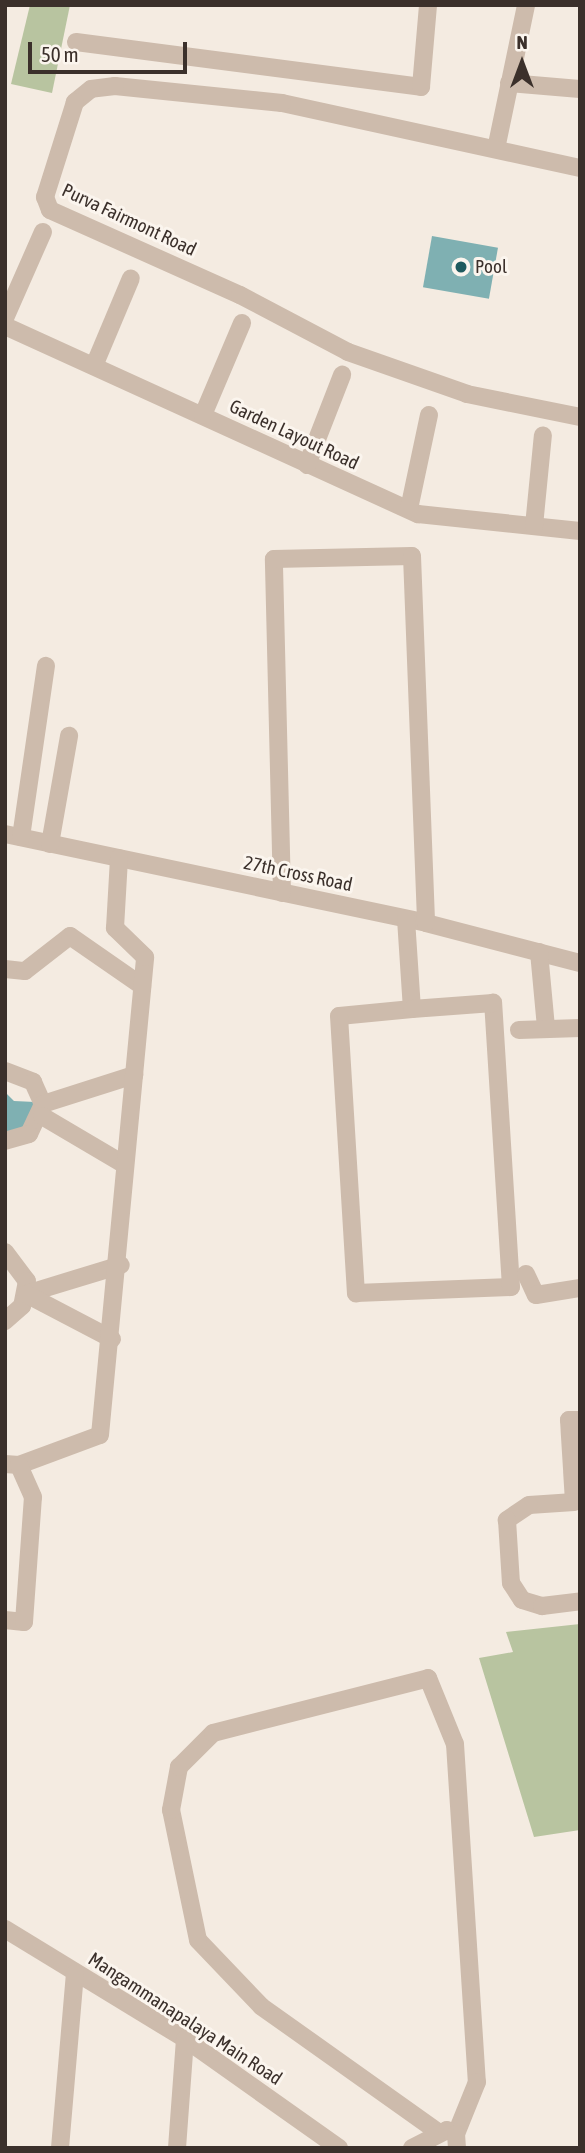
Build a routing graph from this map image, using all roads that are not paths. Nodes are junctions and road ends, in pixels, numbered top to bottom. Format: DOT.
graph roads {
  1 [pos="428,5"];
  2 [pos="526,5"];
  3 [pos="76,42"];
  4 [pos="509,83"];
  5 [pos="580,89"];
  6 [pos="496,149"];
  7 [pos="580,168"];
  8 [pos="43,232"];
  9 [pos="131,278"];
  10 [pos="5,318"];
  11 [pos="242,323"];
  12 [pos="5,326"];
  13 [pos="94,366"];
  14 [pos="342,376"];
  15 [pos="203,415"];
  16 [pos="429,415"];
  17 [pos="580,416"];
  18 [pos="542,435"];
  19 [pos="307,465"];
  20 [pos="409,509"];
  21 [pos="534,526"];
  22 [pos="580,531"];
  23 [pos="46,666"];
  24 [pos="69,736"];
  25 [pos="33,770"];
  26 [pos="62,777"];
  27 [pos="13,836"];
  28 [pos="50,844"];
  29 [pos="119,859"];
  30 [pos="282,893"];
  31 [pos="406,919"];
  32 [pos="426,923"];
  33 [pos="540,952"];
  34 [pos="580,963"];
  35 [pos="5,969"];
  36 [pos="142,986"];
  37 [pos="412,1009"];
  38 [pos="546,1027"];
  39 [pos="580,1028"];
  40 [pos="519,1030"];
  41 [pos="5,1072"];
  42 [pos="134,1075"];
  43 [pos="42,1110"];
  44 [pos="5,1141"];
  45 [pos="125,1166"];
  46 [pos="5,1252"];
  47 [pos="121,1265"];
  48 [pos="526,1274"];
  49 [pos="580,1288"];
  50 [pos="26,1294"];
  51 [pos="5,1321"];
  52 [pos="112,1339"];
  53 [pos="580,1420"];
  54 [pos="12,1465"];
  55 [pos="580,1601"];
  56 [pos="5,1620"];
  57 [pos="5,1929"];
  58 [pos="75,1974"];
  59 [pos="185,2039"];
  60 [pos="450,2138"];
  61 [pos="60,2148"];
  62 [pos="177,2148"];
  63 [pos="339,2148"];
  64 [pos="412,2148"];
  1 -- 3 [label="street"];
  2 -- 4 [label="street"];
  4 -- 5 [label="street"];
  4 -- 6 [label="street"];
  6 -- 7 [label="street, Purva Fairmont Road"];
  6 -- 17 [label="street, Purva Fairmont Road"];
  8 -- 10 [label="street"];
  9 -- 13 [label="street"];
  11 -- 15 [label="street"];
  12 -- 13 [label="street, Garden Layout Road"];
  13 -- 15 [label="street, Garden Layout Road"];
  14 -- 19 [label="street"];
  15 -- 19 [label="street, Garden Layout Road"];
  16 -- 20 [label="street"];
  18 -- 21 [label="street"];
  19 -- 20 [label="street, Garden Layout Road"];
  20 -- 21 [label="street, Garden Layout Road"];
  21 -- 22 [label="street, Garden Layout Road"];
  23 -- 25 [label="street"];
  24 -- 26 [label="street"];
  25 -- 26 [label="street"];
  25 -- 27 [label="street"];
  26 -- 28 [label="street"];
  27 -- 28 [label="street, 27th Cross Road"];
  28 -- 29 [label="street, 27th Cross Road"];
  29 -- 30 [label="street, 27th Cross Road"];
  29 -- 36 [label="street"];
  30 -- 31 [label="street, 27th Cross Road"];
  30 -- 32 [label="street"];
  31 -- 32 [label="street, 27th Cross Road"];
  31 -- 37 [label="street"];
  32 -- 33 [label="street, 27th Cross Road"];
  33 -- 34 [label="street, 27th Cross Road"];
  33 -- 38 [label="street"];
  35 -- 36 [label="street"];
  36 -- 42 [label="street"];
  37 -- 37 [label="street"];
  38 -- 39 [label="street"];
  38 -- 40 [label="street"];
  41 -- 43 [label="street"];
  42 -- 43 [label="street"];
  42 -- 45 [label="street"];
  43 -- 44 [label="street"];
  43 -- 45 [label="street"];
  45 -- 47 [label="street"];
  46 -- 50 [label="street"];
  47 -- 50 [label="street"];
  47 -- 52 [label="street"];
  48 -- 49 [label="street"];
  50 -- 51 [label="street"];
  50 -- 52 [label="street"];
  52 -- 54 [label="street"];
  53 -- 55 [label="street"];
  54 -- 56 [label="street"];
  57 -- 58 [label="street, Mangammanapalaya Main Road"];
  58 -- 59 [label="street, Mangammanapalaya Main Road"];
  58 -- 61 [label="street"];
  59 -- 62 [label="street"];
  59 -- 63 [label="street, Mangammanapalaya Main Road"];
  60 -- 60 [label="street"];
  60 -- 64 [label="street"];
}
